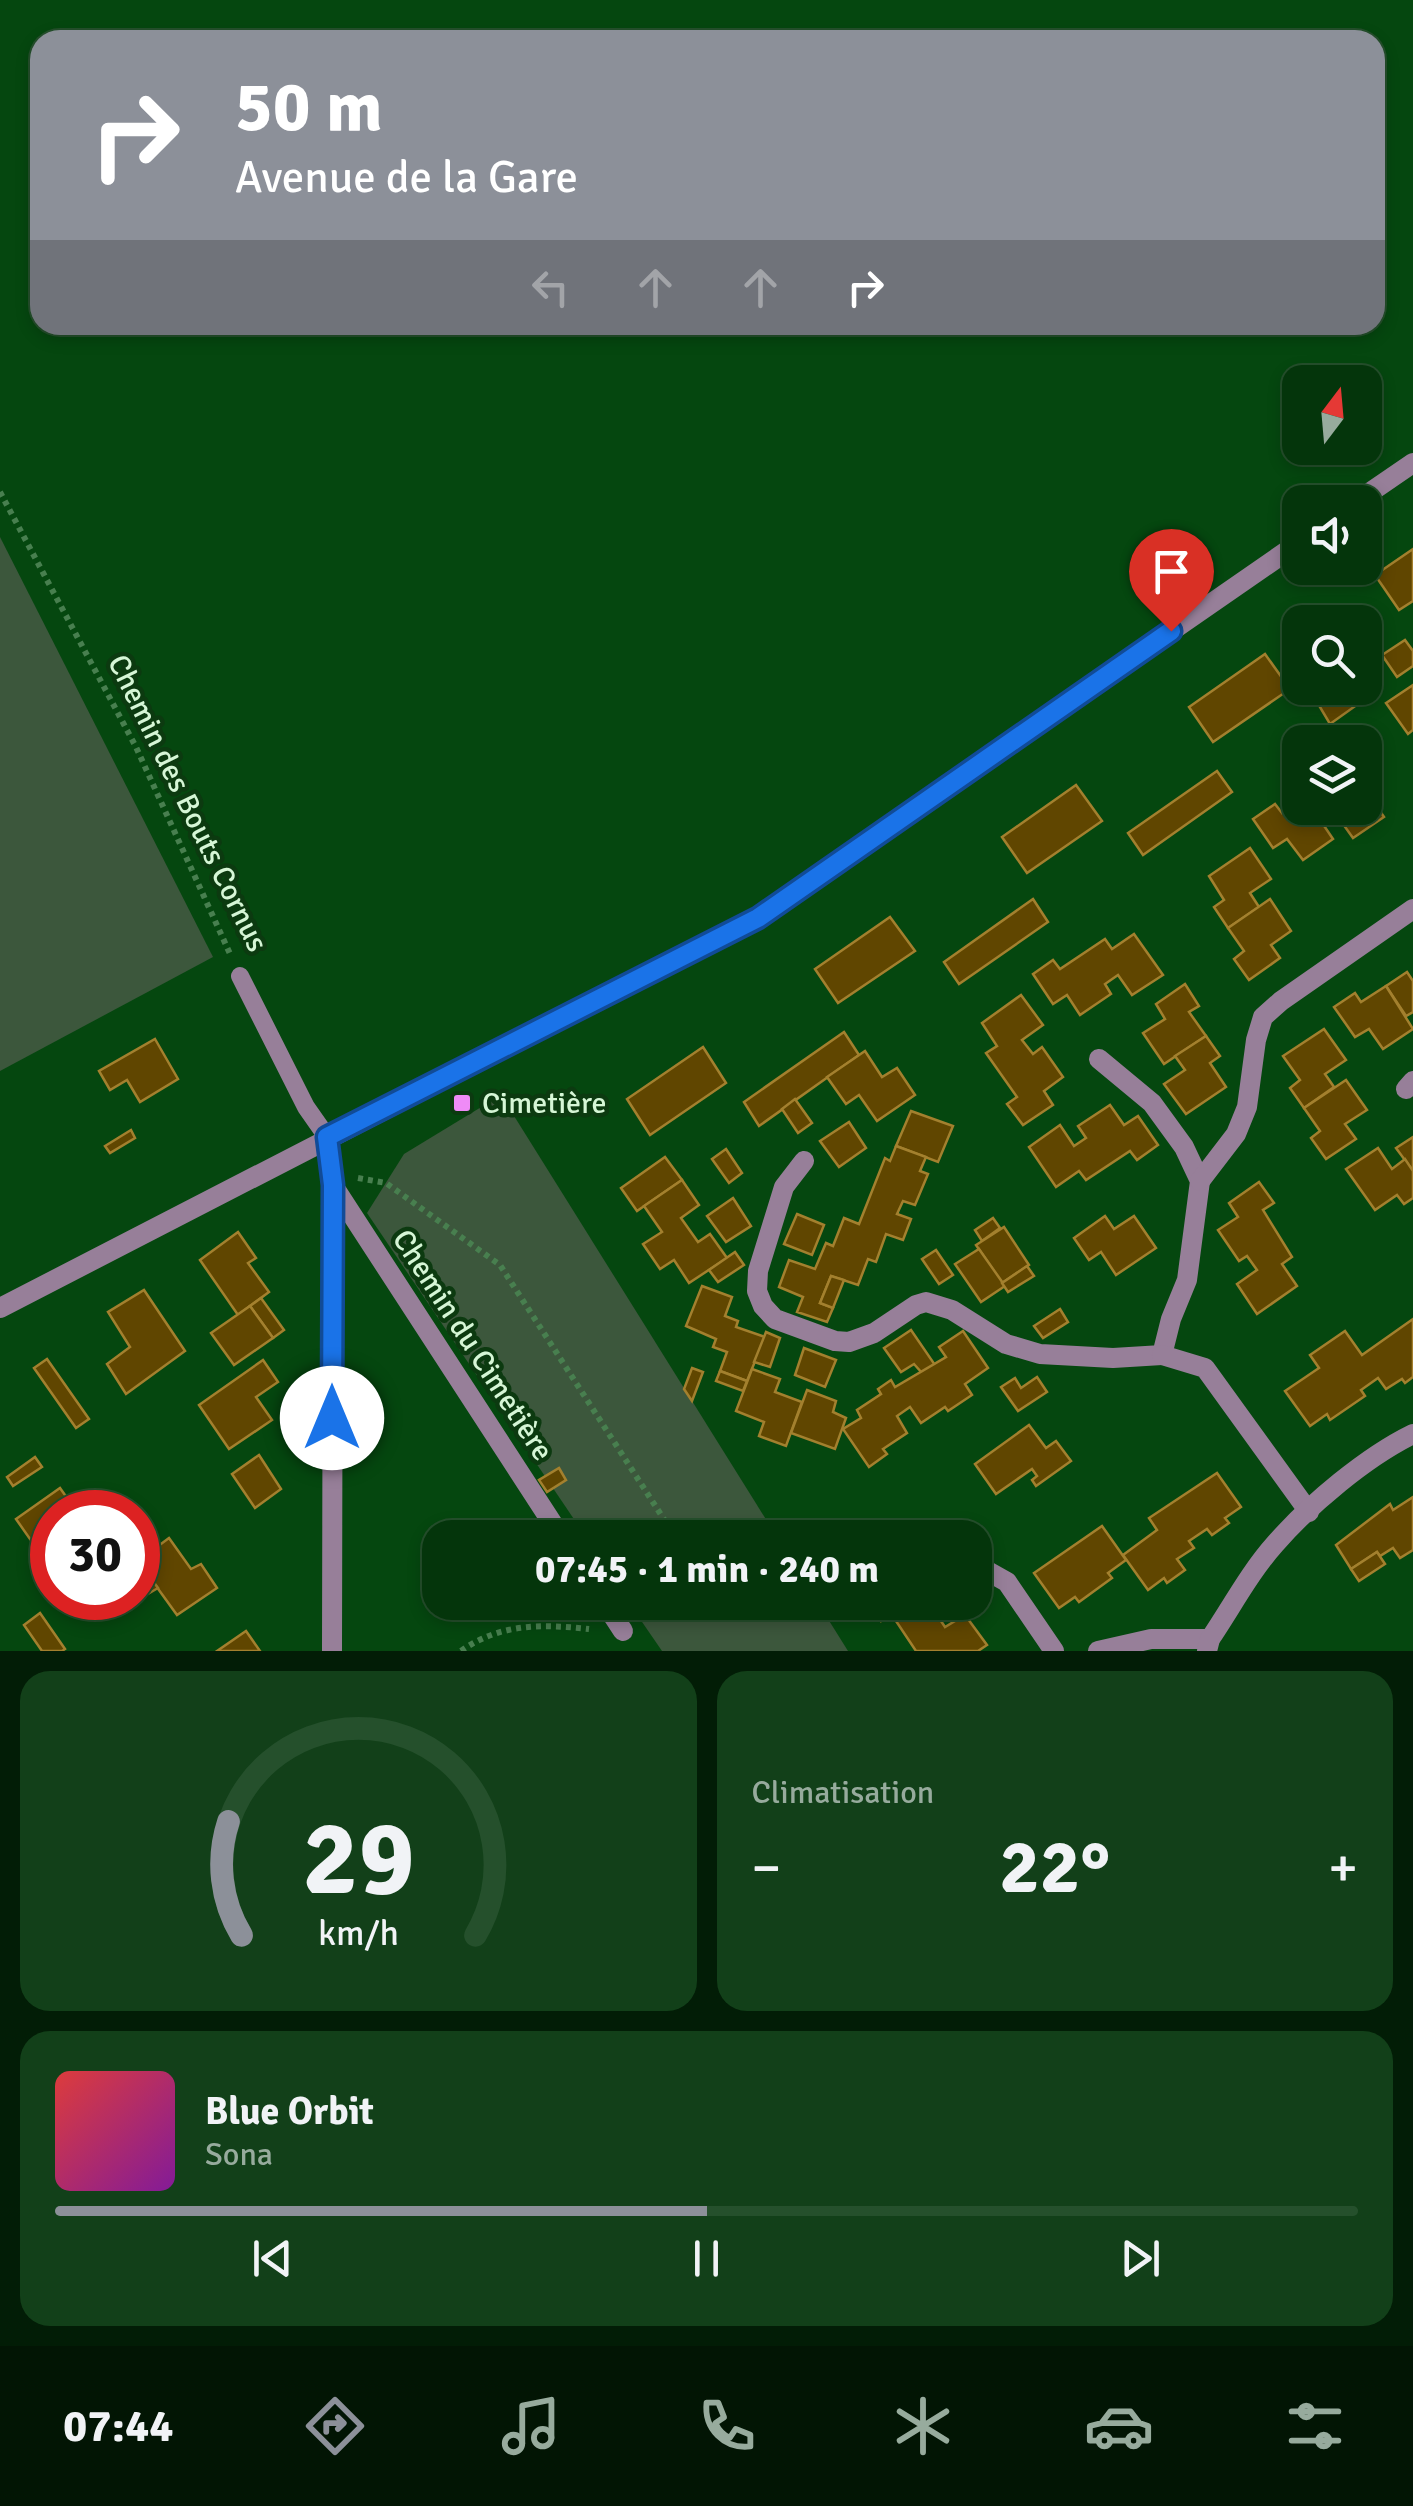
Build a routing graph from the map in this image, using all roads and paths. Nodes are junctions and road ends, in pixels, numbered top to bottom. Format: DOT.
graph roads {
  1 [pos="1413,464"];
  2 [pos="1382,485"];
  3 [pos="0,492"];
  4 [pos="1282,554"];
  5 [pos="1413,910"];
  6 [pos="240,976"];
  7 [pos="1099,1059"];
  8 [pos="327,1137"];
  9 [pos="804,1161"];
  10 [pos="333,1180"];
  11 [pos="1200,1180"];
  12 [pos="0,1308"];
  13 [pos="1162,1355"];
  14 [pos="1413,1434"];
  15 [pos="1309,1512"];
  16 [pos="550,1520"];
  17 [pos="664,1520"];
  18 [pos="992,1574"];
  19 [pos="624,1620"];
  20 [pos="643,1620"];
  21 [pos="632,1627"];
  22 [pos="591,1630"];
  23 [pos="1209,1645"];
  24 [pos="332,1651"];
  25 [pos="461,1651"];
  26 [pos="1054,1651"];
  27 [pos="1098,1651"];
  1 -- 2 [label="street"];
  3 -- 6 [label="path, Chemin des Bouts Cornus"];
  4 -- 8 [label="street"];
  5 -- 11 [label="street"];
  6 -- 8 [label="lane, Chemin des Bouts Cornus"];
  7 -- 11 [label="street"];
  8 -- 10 [label="street"];
  8 -- 12 [label="street"];
  9 -- 13 [label="street"];
  10 -- 16 [label="street, Chemin du Cimetière"];
  10 -- 17 [label="path"];
  10 -- 24 [label="street"];
  11 -- 13 [label="street"];
  13 -- 15 [label="street"];
  14 -- 15 [label="street"];
  15 -- 23 [label="street"];
  18 -- 26 [label="street"];
  19 -- 21 [label="street"];
  20 -- 21 [label="path"];
  22 -- 25 [label="path"];
  23 -- 27 [label="street"];
}
